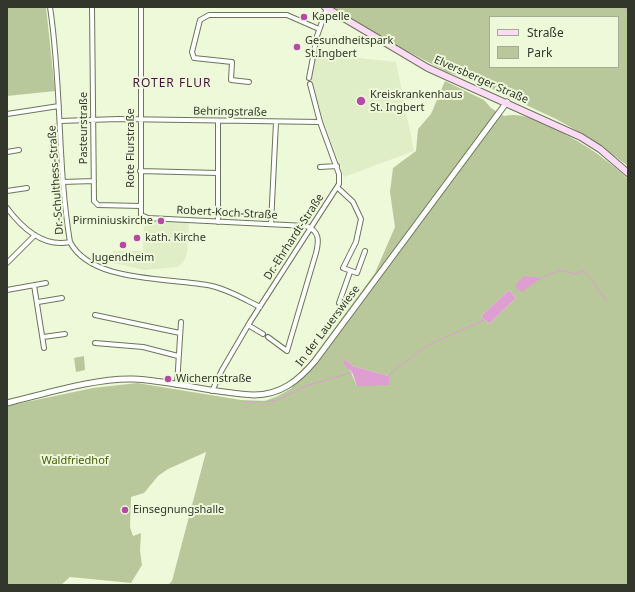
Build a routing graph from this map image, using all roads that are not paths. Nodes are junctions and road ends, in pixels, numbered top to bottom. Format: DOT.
graph roads {
  1 [pos="50,7"];
  2 [pos="92,7"];
  3 [pos="141,7"];
  4 [pos="326,8"];
  5 [pos="319,29"];
  6 [pos="309,78"];
  7 [pos="249,82"];
  8 [pos="310,84"];
  9 [pos="507,102"];
  10 [pos="59,106"];
  11 [pos="7,114"];
  12 [pos="94,119"];
  13 [pos="140,120"];
  14 [pos="60,121"];
  15 [pos="218,121"];
  16 [pos="276,122"];
  17 [pos="320,122"];
  18 [pos="19,150"];
  19 [pos="7,152"];
  20 [pos="337,166"];
  21 [pos="320,167"];
  22 [pos="140,171"];
  23 [pos="217,173"];
  24 [pos="628,173"];
  25 [pos="94,181"];
  26 [pos="62,182"];
  27 [pos="27,188"];
  28 [pos="338,188"];
  29 [pos="7,191"];
  30 [pos="140,206"];
  31 [pos="7,208"];
  32 [pos="12,214"];
  33 [pos="142,216"];
  34 [pos="7,218"];
  35 [pos="218,222"];
  36 [pos="271,224"];
  37 [pos="311,228"];
  38 [pos="35,235"];
  39 [pos="70,242"];
  40 [pos="365,251"];
  41 [pos="7,263"];
  42 [pos="350,272"];
  43 [pos="46,283"];
  44 [pos="34,285"];
  45 [pos="7,290"];
  46 [pos="62,298"];
  47 [pos="38,302"];
  48 [pos="339,303"];
  49 [pos="260,307"];
  50 [pos="95,315"];
  51 [pos="181,322"];
  52 [pos="248,325"];
  53 [pos="180,333"];
  54 [pos="65,334"];
  55 [pos="263,334"];
  56 [pos="43,337"];
  57 [pos="268,337"];
  58 [pos="95,343"];
  59 [pos="44,348"];
  60 [pos="178,356"];
  61 [pos="177,385"];
  62 [pos="212,391"];
  63 [pos="7,403"];
  1 -- 10 [label="street, Dr.-Schulthess-Straße"];
  2 -- 12 [label="street, Pasteurstraße"];
  3 -- 13 [label="street, Rote Flurstraße"];
  4 -- 5 [label="street"];
  4 -- 9 [label="main road, Elversberger Straße"];
  5 -- 6 [label="street"];
  5 -- 7 [label="street"];
  8 -- 17 [label="street, Dr.-Ehrhardt-Straße"];
  9 -- 24 [label="main road, Elversberger Straße"];
  9 -- 62 [label="street, In der Lauerswiese"];
  10 -- 11 [label="street"];
  10 -- 14 [label="street, Dr.-Schulthess-Straße"];
  12 -- 13 [label="street, Behringstraße"];
  12 -- 14 [label="street, Behringstraße"];
  12 -- 25 [label="street, Pasteurstraße"];
  13 -- 15 [label="street, Behringstraße"];
  13 -- 22 [label="street, Rote Flurstraße"];
  14 -- 26 [label="street, Dr.-Schulthess-Straße"];
  15 -- 16 [label="street, Behringstraße"];
  15 -- 23 [label="street"];
  16 -- 17 [label="street, Behringstraße"];
  16 -- 36 [label="street"];
  17 -- 20 [label="street, Dr.-Ehrhardt-Straße"];
  18 -- 19 [label="street"];
  20 -- 21 [label="street"];
  20 -- 28 [label="street, Dr.-Ehrhardt-Straße"];
  22 -- 23 [label="street"];
  22 -- 30 [label="street, Rote Flurstraße"];
  23 -- 35 [label="street"];
  25 -- 26 [label="street"];
  25 -- 30 [label="street, Pasteurstraße"];
  26 -- 39 [label="street, Dr.-Schulthess-Straße"];
  27 -- 29 [label="street"];
  28 -- 37 [label="street, Dr.-Ehrhardt-Straße"];
  28 -- 42 [label="street"];
  30 -- 33 [label="street, Rote Flurstraße"];
  31 -- 32 [label="street"];
  32 -- 34 [label="street"];
  32 -- 38 [label="street"];
  33 -- 35 [label="street, Robert-Koch-Straße"];
  35 -- 36 [label="street, Robert-Koch-Straße"];
  36 -- 37 [label="street, Robert-Koch-Straße"];
  37 -- 49 [label="street, Dr.-Ehrhardt-Straße"];
  37 -- 57 [label="street"];
  38 -- 39 [label="street"];
  38 -- 41 [label="street"];
  39 -- 49 [label="street, Dr.-Schulthess-Straße"];
  40 -- 42 [label="street"];
  42 -- 48 [label="street"];
  43 -- 44 [label="street"];
  44 -- 45 [label="street"];
  44 -- 47 [label="street"];
  46 -- 47 [label="street"];
  47 -- 56 [label="street"];
  49 -- 52 [label="street, Dr.-Ehrhardt-Straße"];
  50 -- 53 [label="street"];
  51 -- 53 [label="street"];
  52 -- 55 [label="street"];
  52 -- 62 [label="street, Dr.-Ehrhardt-Straße"];
  53 -- 60 [label="street"];
  54 -- 56 [label="street"];
  56 -- 59 [label="street"];
  58 -- 60 [label="street"];
  60 -- 61 [label="street"];
  61 -- 62 [label="street, In der Lauerswiese"];
  61 -- 63 [label="street, In der Lauerswiese"];
}
